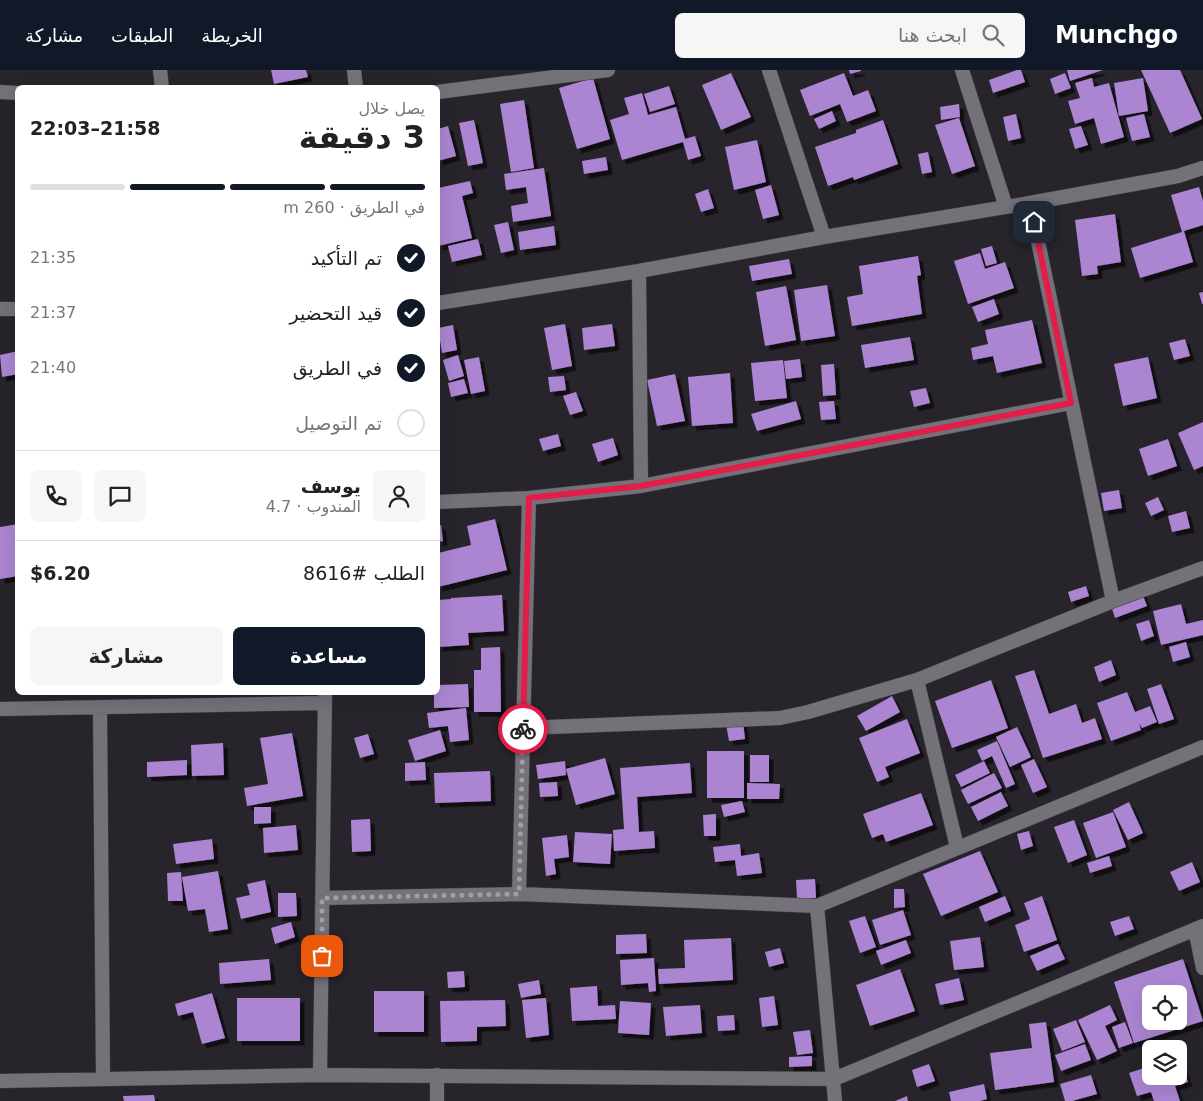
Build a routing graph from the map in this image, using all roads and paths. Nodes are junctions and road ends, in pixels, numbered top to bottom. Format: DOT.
graph roads {
  1 [pos="160,70"];
  2 [pos="354,70"];
  3 [pos="608,70"];
  4 [pos="769,70"];
  5 [pos="962,70"];
  6 [pos="162,85"];
  7 [pos="356,85"];
  8 [pos="0,92"];
  9 [pos="440,92"];
  10 [pos="15,93"];
  11 [pos="1203,168"];
  12 [pos="1030,204"];
  13 [pos="1006,207"];
  14 [pos="824,237"];
  15 [pos="639,271"];
  16 [pos="440,303"];
  17 [pos="0,309"];
  18 [pos="15,309"];
  19 [pos="1071,403"];
  20 [pos="641,486"];
  21 [pos="529,498"];
  22 [pos="440,502"];
  23 [pos="1203,568"];
  24 [pos="1113,601"];
  25 [pos="917,680"];
  26 [pos="324,698"];
  27 [pos="100,707"];
  28 [pos="0,709"];
  29 [pos="523,728"];
  30 [pos="1203,747"];
  31 [pos="957,847"];
  32 [pos="519,894"];
  33 [pos="322,898"];
  34 [pos="817,906"];
  35 [pos="1199,928"];
  36 [pos="1203,968"];
  37 [pos="320,1074"];
  38 [pos="436,1075"];
  39 [pos="103,1079"];
  40 [pos="834,1079"];
  41 [pos="0,1081"];
  42 [pos="437,1101"];
  43 [pos="835,1101"];
  1 -- 6 [label="street"];
  2 -- 7 [label="street"];
  3 -- 9 [label="street"];
  4 -- 14 [label="street"];
  5 -- 13 [label="street"];
  8 -- 10 [label="street"];
  11 -- 12 [label="street"];
  12 -- 13 [label="street"];
  12 -- 19 [label="street"];
  13 -- 14 [label="street"];
  14 -- 15 [label="street"];
  15 -- 16 [label="street"];
  15 -- 20 [label="street"];
  17 -- 18 [label="street"];
  19 -- 20 [label="street"];
  19 -- 24 [label="street"];
  20 -- 21 [label="street"];
  21 -- 22 [label="street"];
  21 -- 29 [label="street"];
  23 -- 24 [label="street"];
  24 -- 25 [label="street"];
  25 -- 29 [label="street"];
  25 -- 31 [label="street"];
  26 -- 27 [label="street"];
  26 -- 33 [label="street"];
  27 -- 28 [label="street"];
  27 -- 39 [label="street"];
  29 -- 32 [label="street"];
  30 -- 31 [label="street"];
  31 -- 34 [label="street"];
  32 -- 33 [label="street"];
  32 -- 34 [label="street"];
  33 -- 37 [label="street"];
  34 -- 40 [label="street"];
  35 -- 36 [label="street"];
  35 -- 40 [label="street"];
  37 -- 38 [label="street"];
  37 -- 39 [label="street"];
  38 -- 40 [label="street"];
  38 -- 42 [label="street"];
  39 -- 41 [label="street"];
  40 -- 43 [label="street"];
}
